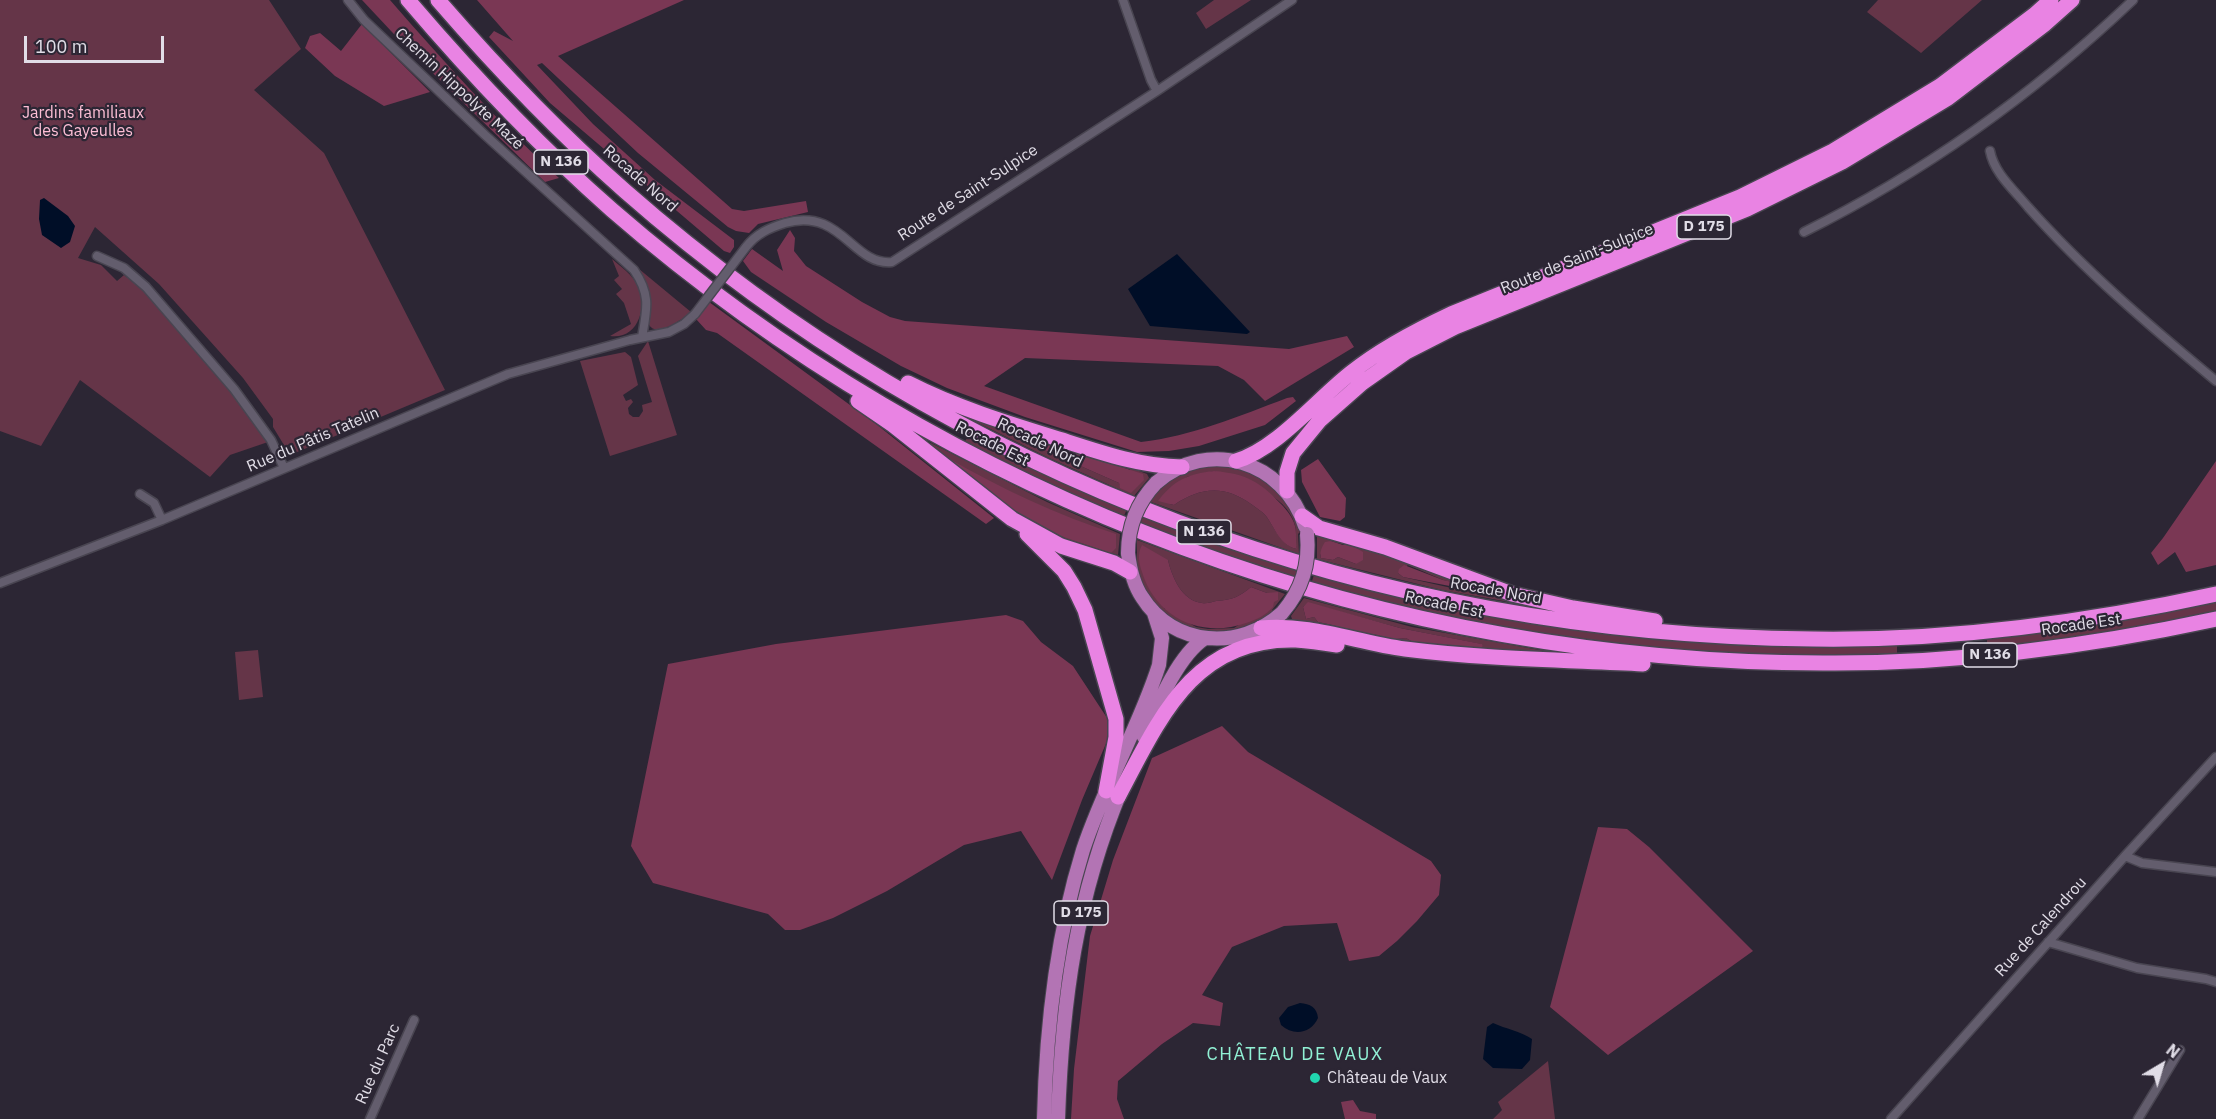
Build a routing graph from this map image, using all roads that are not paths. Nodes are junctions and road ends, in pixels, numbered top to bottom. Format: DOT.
graph roads {
  1 [pos="348,0"];
  2 [pos="408,0"];
  3 [pos="438,0"];
  4 [pos="1123,0"];
  5 [pos="1292,0"];
  6 [pos="2051,0"];
  7 [pos="2072,0"];
  8 [pos="2133,0"];
  9 [pos="1157,91"];
  10 [pos="1990,151"];
  11 [pos="1804,232"];
  12 [pos="97,256"];
  13 [pos="707,258"];
  14 [pos="731,305"];
  15 [pos="642,337"];
  16 [pos="2216,381"];
  17 [pos="1236,461"];
  18 [pos="1182,466"];
  19 [pos="284,468"];
  20 [pos="1287,491"];
  21 [pos="140,494"];
  22 [pos="1302,516"];
  23 [pos="1012,519"];
  24 [pos="162,520"];
  25 [pos="1130,572"];
  26 [pos="0,583"];
  27 [pos="2216,594"];
  28 [pos="1154,613"];
  29 [pos="2216,619"];
  30 [pos="1262,628"];
  31 [pos="1205,638"];
  32 [pos="1762,638"];
  33 [pos="1409,650"];
  34 [pos="1760,662"];
  35 [pos="2216,757"];
  36 [pos="1112,794"];
  37 [pos="2125,856"];
  38 [pos="2216,872"];
  39 [pos="2048,942"];
  40 [pos="2216,982"];
  41 [pos="414,1020"];
  42 [pos="2180,1050"];
  43 [pos="370,1119"];
  44 [pos="1044,1119"];
  45 [pos="1058,1119"];
  46 [pos="1891,1119"];
  47 [pos="2138,1119"];
  1 -- 15 [label="street, Chemin Hippolyte Mazé"];
  2 -- 14 [label="highway, N 136"];
  3 -- 13 [label="highway, Rocade Nord / N 136"];
  4 -- 9 [label="street"];
  5 -- 9 [label="street, Route de Saint-Sulpice"];
  6 -- 17 [label="highway, Route de Saint-Sulpice / D 175"];
  7 -- 20 [label="highway, Route de Saint-Sulpice / D 175"];
  8 -- 11 [label="street"];
  9 -- 15 [label="street, Route de Saint-Sulpice, bridge"];
  10 -- 16 [label="street"];
  12 -- 19 [label="street"];
  13 -- 18 [label="highway"];
  13 -- 32 [label="highway, Rocade Nord / N 136"];
  14 -- 23 [label="highway"];
  14 -- 34 [label="highway, Rocade Est / N 136"];
  15 -- 19 [label="street, Rue du Pâtis Tatelin"];
  17 -- 18 [label="main road"];
  17 -- 20 [label="main road"];
  18 -- 25 [label="main road, bridge"];
  19 -- 24 [label="street, Rue du Pâtis Tatelin"];
  20 -- 22 [label="main road"];
  21 -- 24 [label="street"];
  22 -- 30 [label="main road, bridge"];
  22 -- 32 [label="highway"];
  23 -- 25 [label="highway"];
  23 -- 36 [label="highway"];
  24 -- 26 [label="street, Rue du Pâtis Tatelin"];
  25 -- 28 [label="main road"];
  27 -- 32 [label="highway, Rocade Est / N 136"];
  28 -- 31 [label="main road"];
  28 -- 36 [label="main road, D 175"];
  29 -- 34 [label="highway, Rocade Est / N 136"];
  30 -- 31 [label="main road"];
  30 -- 33 [label="highway"];
  31 -- 36 [label="main road, D 175"];
  33 -- 34 [label="highway"];
  33 -- 36 [label="highway"];
  35 -- 37 [label="street, Rue de Calendrou"];
  36 -- 44 [label="main road, D 175"];
  36 -- 45 [label="main road, D 175"];
  37 -- 38 [label="street"];
  37 -- 39 [label="street, Rue de Calendrou"];
  39 -- 40 [label="street"];
  39 -- 46 [label="street, Rue de Calendrou"];
  41 -- 43 [label="street, Rue du Parc"];
  42 -- 47 [label="street"];
}
